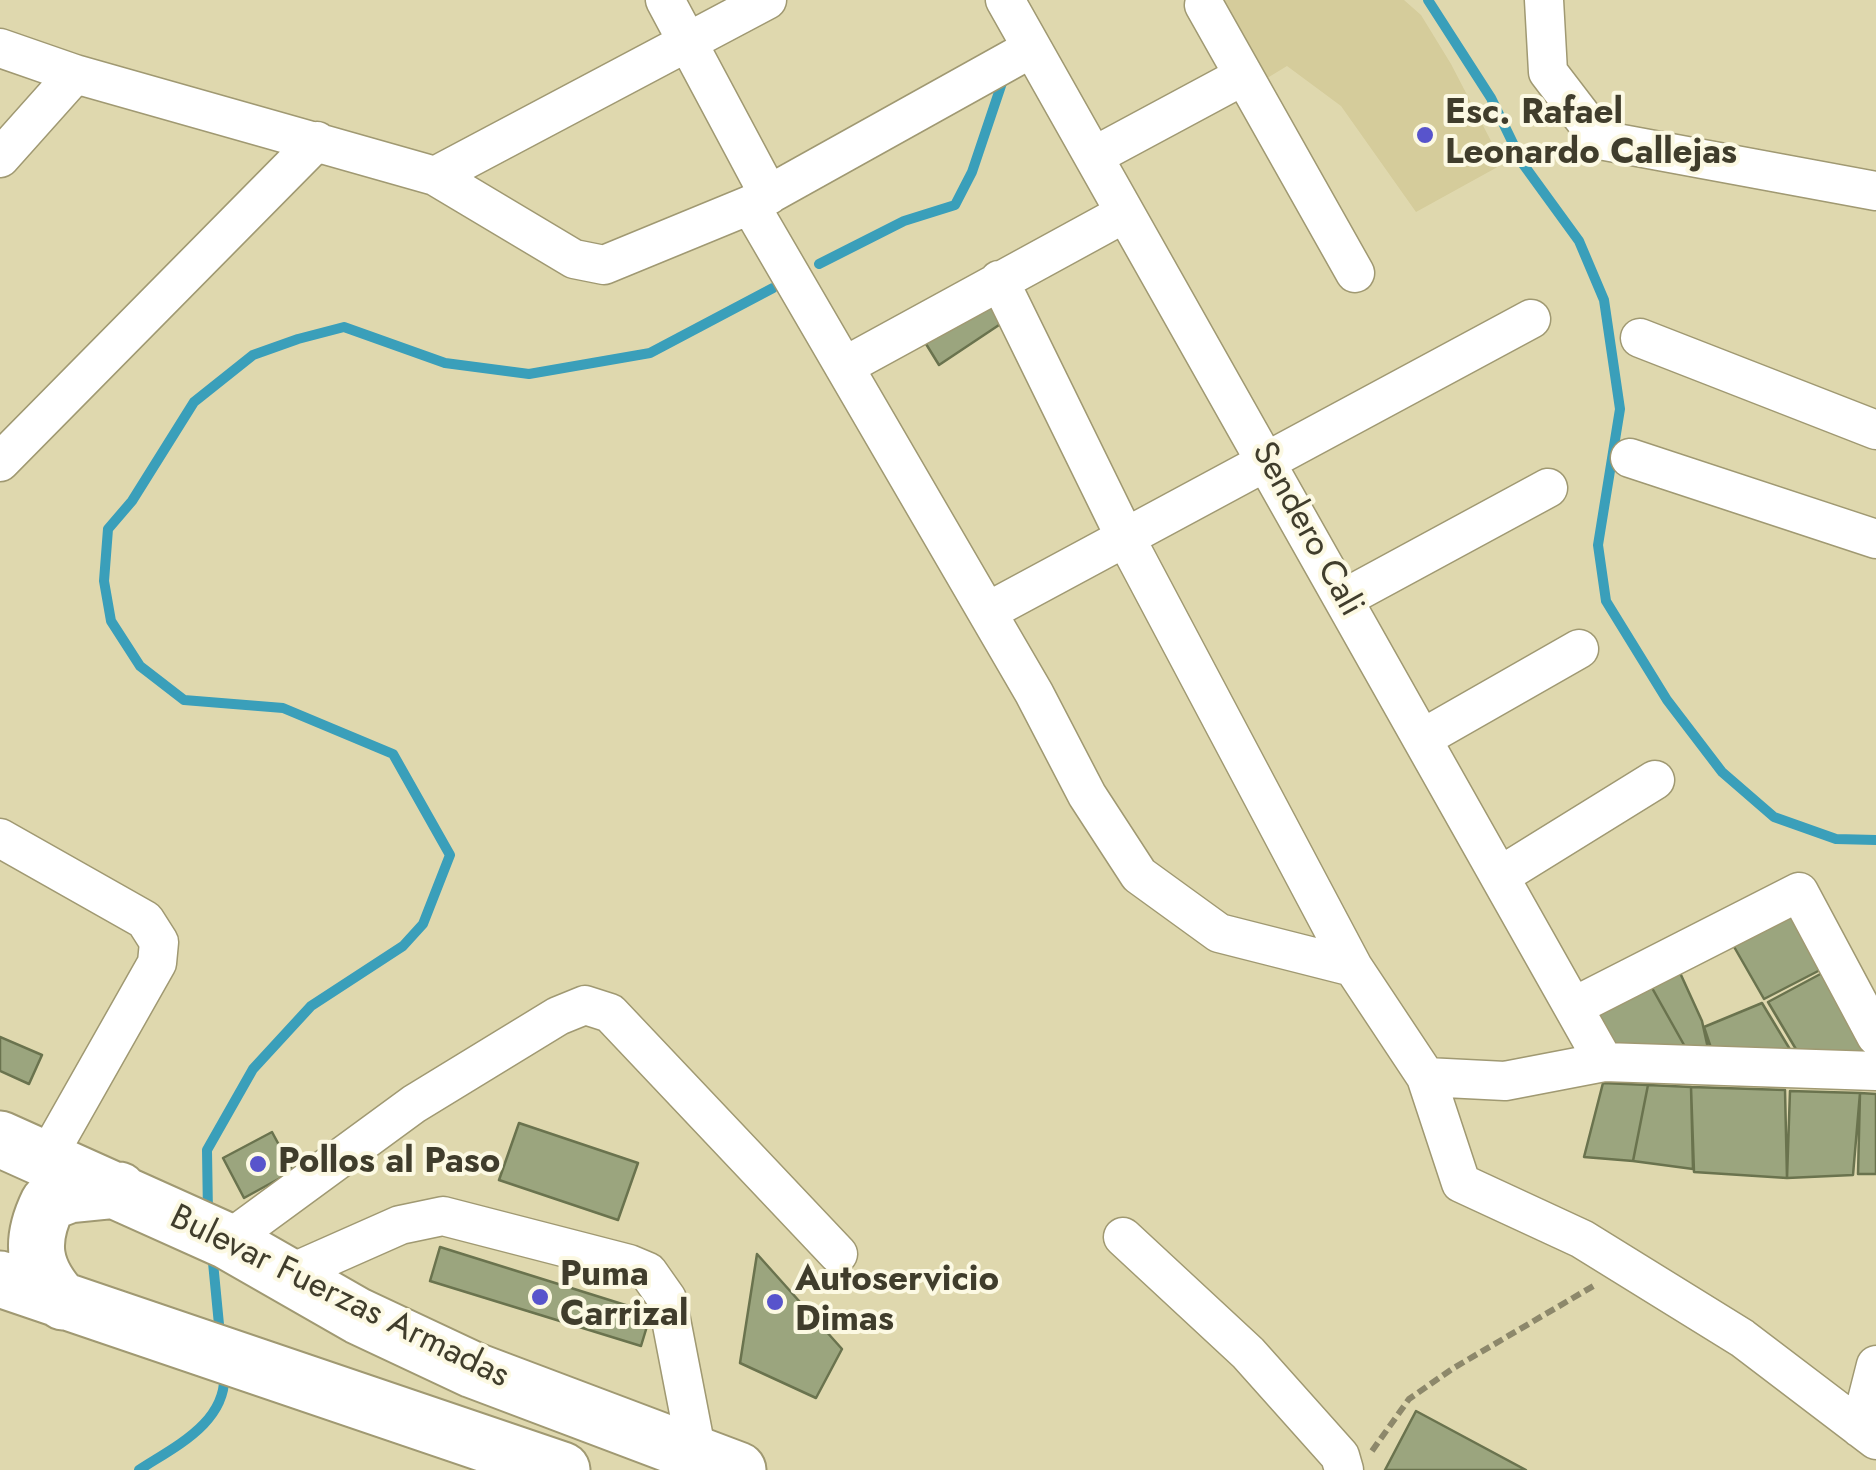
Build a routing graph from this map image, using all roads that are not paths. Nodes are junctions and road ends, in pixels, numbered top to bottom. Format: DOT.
graph roads {
  1 [pos="665,0"];
  2 [pos="768,0"];
  3 [pos="1005,0"];
  4 [pos="1544,0"];
  5 [pos="1204,6"];
  6 [pos="689,45"];
  7 [pos="0,48"];
  8 [pos="1032,48"];
  9 [pos="75,74"];
  10 [pos="1243,76"];
  11 [pos="317,141"];
  12 [pos="1096,155"];
  13 [pos="0,158"];
  14 [pos="435,176"];
  15 [pos="1876,191"];
  16 [pos="760,200"];
  17 [pos="1125,213"];
  18 [pos="1355,273"];
  19 [pos="999,280"];
  20 [pos="1531,320"];
  21 [pos="1640,338"];
  22 [pos="844,366"];
  23 [pos="1876,430"];
  24 [pos="1630,458"];
  25 [pos="1268,461"];
  26 [pos="0,462"];
  27 [pos="1548,488"];
  28 [pos="1124,535"];
  29 [pos="1876,539"];
  30 [pos="1345,598"];
  31 [pos="987,612"];
  32 [pos="1579,649"];
  33 [pos="1423,738"];
  34 [pos="1655,780"];
  35 [pos="0,838"];
  36 [pos="1500,876"];
  37 [pos="1353,967"];
  38 [pos="1573,1007"];
  39 [pos="1876,1036"];
  40 [pos="1604,1062"];
  41 [pos="1876,1071"];
  42 [pos="1426,1078"];
  43 [pos="23,1149"];
  44 [pos="119,1190"];
  45 [pos="1122,1237"];
  46 [pos="227,1242"];
  47 [pos="838,1254"];
  48 [pos="287,1275"];
  49 [pos="0,1280"];
  50 [pos="63,1302"];
  51 [pos="1876,1364"];
  52 [pos="1868,1434"];
  53 [pos="718,1462"];
  54 [pos="1356,1463"];
  55 [pos="562,1470"];
  1 -- 6 [label="street"];
  2 -- 6 [label="street"];
  3 -- 8 [label="street, Sendero Cali"];
  4 -- 15 [label="street"];
  5 -- 10 [label="street"];
  6 -- 14 [label="street"];
  6 -- 16 [label="street"];
  7 -- 9 [label="street"];
  8 -- 12 [label="street, Sendero Cali"];
  8 -- 16 [label="street"];
  9 -- 11 [label="street"];
  9 -- 13 [label="street"];
  10 -- 12 [label="street"];
  10 -- 18 [label="street"];
  11 -- 14 [label="street"];
  11 -- 26 [label="street"];
  12 -- 17 [label="street, Sendero Cali"];
  14 -- 16 [label="street"];
  16 -- 22 [label="street"];
  17 -- 19 [label="street"];
  17 -- 25 [label="street, Sendero Cali"];
  19 -- 22 [label="street"];
  19 -- 28 [label="street"];
  20 -- 25 [label="street"];
  21 -- 23 [label="street"];
  22 -- 31 [label="street"];
  24 -- 29 [label="street"];
  25 -- 28 [label="street"];
  25 -- 30 [label="street, Sendero Cali"];
  27 -- 30 [label="street"];
  28 -- 31 [label="street"];
  28 -- 37 [label="street"];
  30 -- 33 [label="street, Sendero Cali"];
  31 -- 37 [label="street"];
  32 -- 33 [label="street"];
  33 -- 36 [label="street, Sendero Cali"];
  34 -- 36 [label="street"];
  35 -- 43 [label="street"];
  36 -- 38 [label="street, Sendero Cali"];
  37 -- 42 [label="street"];
  38 -- 39 [label="street"];
  38 -- 40 [label="street, Sendero Cali"];
  40 -- 41 [label="street"];
  40 -- 42 [label="street"];
  42 -- 52 [label="street"];
  43 -- 44 [label="highway, Bulevar Fuerzas Armadas"];
  44 -- 46 [label="highway, Bulevar Fuerzas Armadas"];
  44 -- 50 [label="highway"];
  45 -- 54 [label="street"];
  46 -- 47 [label="street"];
  46 -- 48 [label="highway, Bulevar Fuerzas Armadas"];
  48 -- 53 [label="highway, Bulevar Fuerzas Armadas"];
  48 -- 53 [label="street"];
  49 -- 50 [label="highway, Bulevar Fuerzas Armadas"];
  50 -- 55 [label="highway, Bulevar Fuerzas Armadas"];
  51 -- 52 [label="street"];
}
